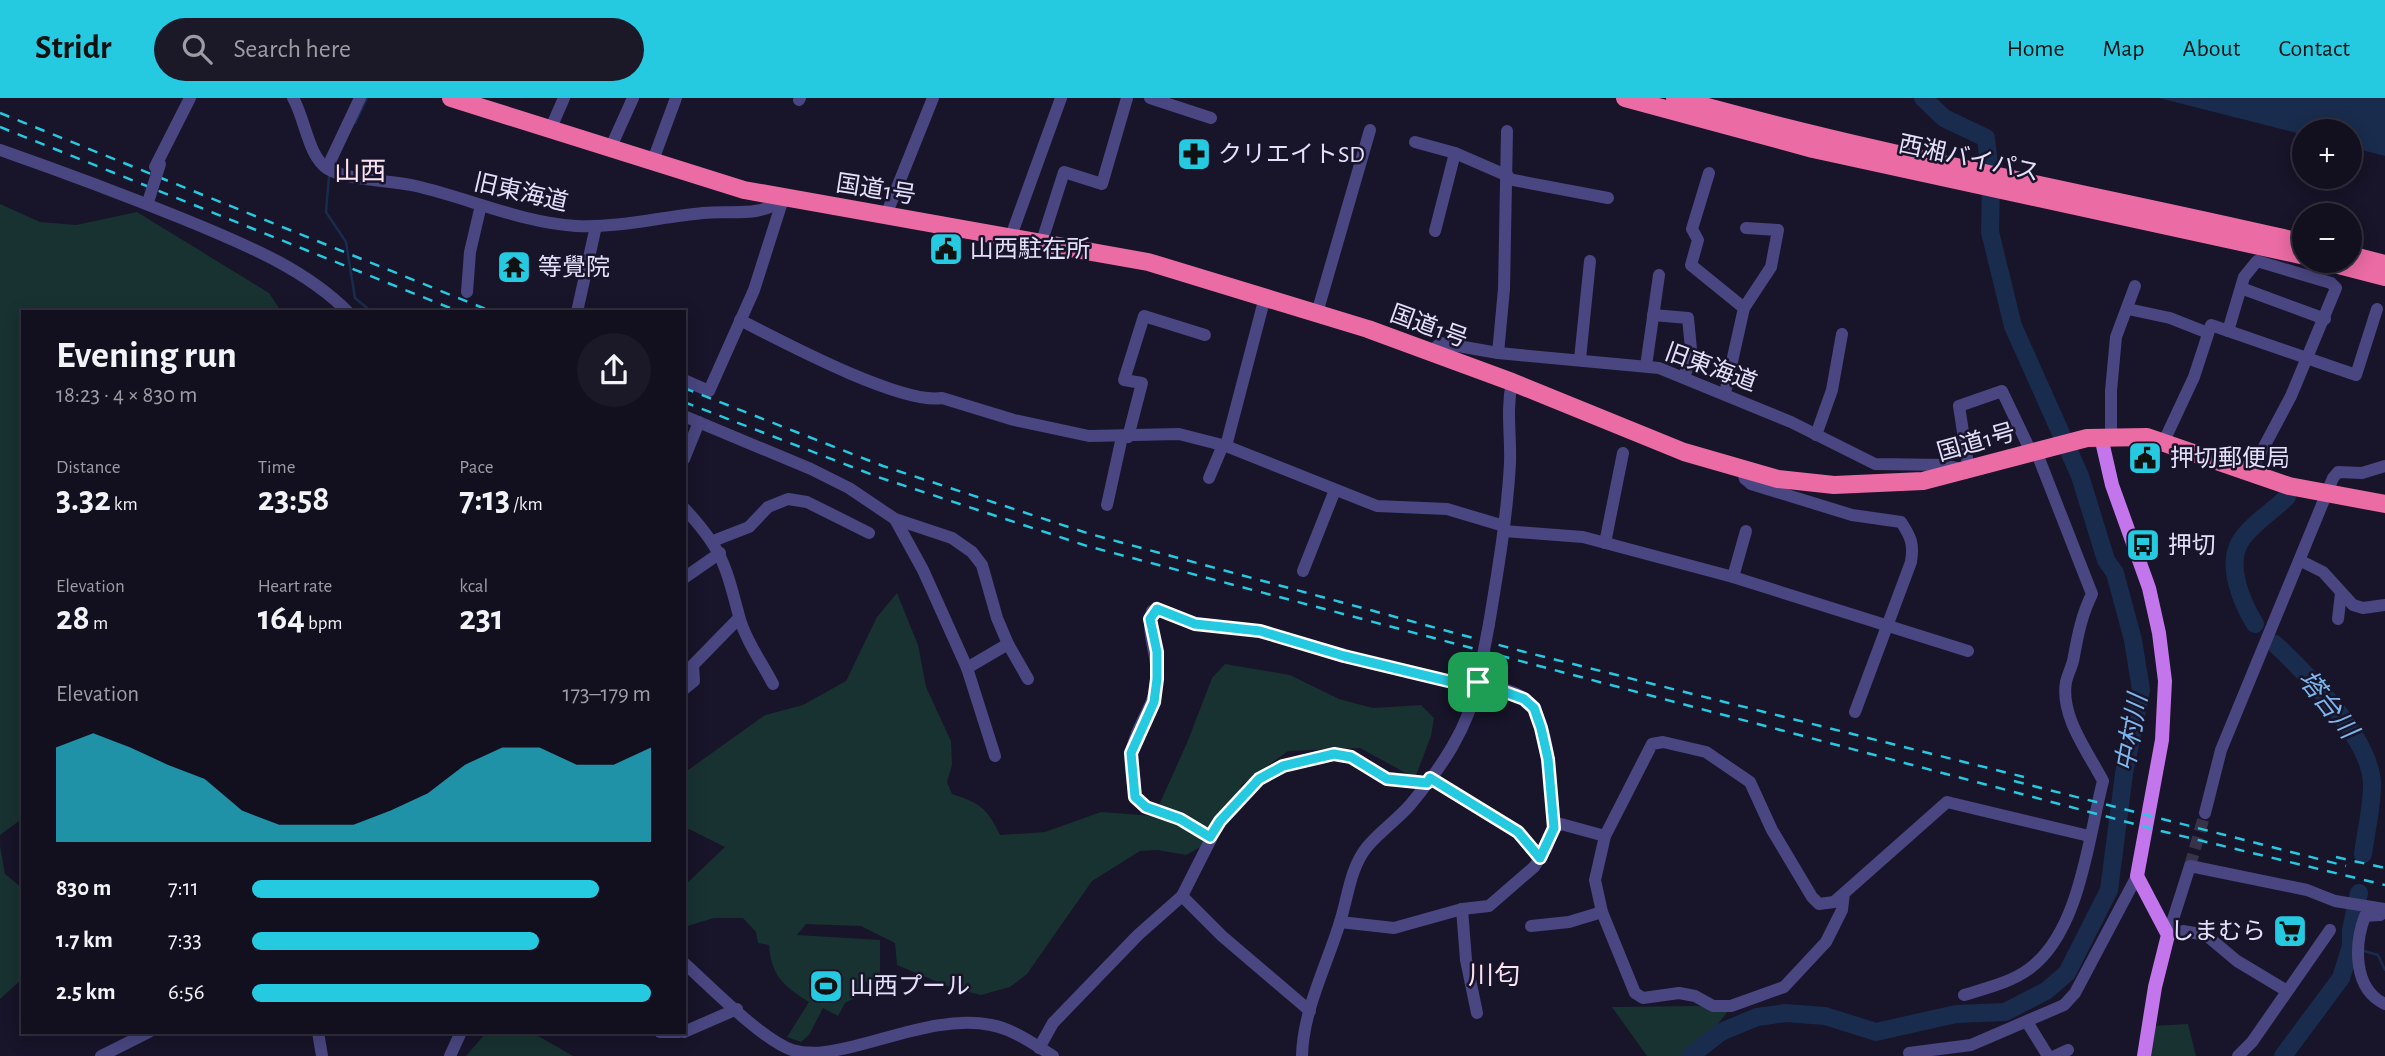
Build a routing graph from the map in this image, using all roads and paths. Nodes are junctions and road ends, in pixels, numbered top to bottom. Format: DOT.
graph roads {
  1 [pos="190,98"];
  2 [pos="293,98"];
  3 [pos="360,98"];
  4 [pos="451,98"];
  5 [pos="564,98"];
  6 [pos="633,98"];
  7 [pos="676,98"];
  8 [pos="933,98"];
  9 [pos="1061,98"];
  10 [pos="1127,98"];
  11 [pos="1150,98"];
  12 [pos="1625,98"];
  13 [pos="1675,98"];
  14 [pos="1211,118"];
  15 [pos="550,130"];
  16 [pos="1370,130"];
  17 [pos="1507,131"];
  18 [pos="1415,142"];
  19 [pos="610,149"];
  20 [pos="0,150"];
  21 [pos="1455,153"];
  22 [pos="652,163"];
  23 [pos="331,170"];
  24 [pos="1709,173"];
  25 [pos="1508,177"];
  26 [pos="1608,198"];
  27 [pos="149,199"];
  28 [pos="783,199"];
  29 [pos="2102,204"];
  30 [pos="481,205"];
  31 [pos="886,215"];
  32 [pos="596,226"];
  33 [pos="1746,228"];
  34 [pos="1435,231"];
  35 [pos="1012,236"];
  36 [pos="1042,241"];
  37 [pos="2292,241"];
  38 [pos="2292,253"];
  39 [pos="1590,261"];
  40 [pos="2362,262"];
  41 [pos="2385,264"];
  42 [pos="2362,268"];
  43 [pos="1659,275"];
  44 [pos="2385,279"];
  45 [pos="2135,286"];
  46 [pos="2241,288"];
  47 [pos="467,292"];
  48 [pos="1265,297"];
  49 [pos="1744,308"];
  50 [pos="2128,309"];
  51 [pos="2377,309"];
  52 [pos="345,310"];
  53 [pos="577,310"];
  54 [pos="1317,313"];
  55 [pos="1653,315"];
  56 [pos="2325,319"];
  57 [pos="740,320"];
  58 [pos="2228,331"];
  59 [pos="2208,333"];
  60 [pos="1842,334"];
  61 [pos="1205,335"];
  62 [pos="1430,352"];
  63 [pos="1502,353"];
  64 [pos="1580,359"];
  65 [pos="2307,360"];
  66 [pos="1646,366"];
  67 [pos="686,374"];
  68 [pos="1685,376"];
  69 [pos="1508,380"];
  70 [pos="686,381"];
  71 [pos="710,388"];
  72 [pos="1725,393"];
  73 [pos="686,417"];
  74 [pos="699,422"];
  75 [pos="1816,435"];
  76 [pos="1125,437"];
  77 [pos="2100,437"];
  78 [pos="2164,441"];
  79 [pos="1224,445"];
  80 [pos="2034,451"];
  81 [pos="1623,453"];
  82 [pos="686,454"];
  83 [pos="2385,466"];
  84 [pos="1743,471"];
  85 [pos="1969,471"];
  86 [pos="2250,473"];
  87 [pos="1209,478"];
  88 [pos="2330,486"];
  89 [pos="1335,490"];
  90 [pos="2385,504"];
  91 [pos="1107,505"];
  92 [pos="686,510"];
  93 [pos="895,519"];
  94 [pos="1504,528"];
  95 [pos="1746,531"];
  96 [pos="869,533"];
  97 [pos="713,541"];
  98 [pos="1605,543"];
  99 [pos="720,553"];
  100 [pos="2301,561"];
  101 [pos="1303,571"];
  102 [pos="686,577"];
  103 [pos="1733,577"];
  104 [pos="2341,593"];
  105 [pos="2385,605"];
  106 [pos="739,618"];
  107 [pos="2338,619"];
  108 [pos="1888,627"];
  109 [pos="1008,644"];
  110 [pos="1968,651"];
  111 [pos="967,668"];
  112 [pos="1028,679"];
  113 [pos="1478,682"];
  114 [pos="773,684"];
  115 [pos="686,687"];
  116 [pos="1855,712"];
  117 [pos="995,756"];
  118 [pos="1428,781"];
  119 [pos="2205,813"];
  120 [pos="1554,828"];
  121 [pos="1605,836"];
  122 [pos="2089,836"];
  123 [pos="1210,837"];
  124 [pos="1540,858"];
  125 [pos="2137,876"];
  126 [pos="1844,893"];
  127 [pos="1182,897"];
  128 [pos="1462,909"];
  129 [pos="2385,910"];
  130 [pos="1602,912"];
  131 [pos="1340,922"];
  132 [pos="1531,926"];
  133 [pos="2330,929"];
  134 [pos="2168,935"];
  135 [pos="686,965"];
  136 [pos="2287,991"];
  137 [pos="1964,995"];
  138 [pos="2385,1004"];
  139 [pos="737,1009"];
  140 [pos="1310,1011"];
  141 [pos="1477,1013"];
  142 [pos="2027,1022"];
  143 [pos="686,1031"];
  144 [pos="145,1034"];
  145 [pos="318,1034"];
  146 [pos="459,1034"];
  147 [pos="1040,1048"];
  148 [pos="2068,1050"];
  149 [pos="1909,1054"];
  150 [pos="1926,1054"];
  151 [pos="817,1055"];
  152 [pos="101,1056"];
  153 [pos="322,1056"];
  154 [pos="450,1056"];
  155 [pos="1053,1056"];
  156 [pos="1302,1056"];
  157 [pos="2048,1056"];
  158 [pos="2056,1056"];
  159 [pos="2144,1056"];
  160 [pos="2238,1056"];
  1 -- 27 [label="street, bridge"];
  2 -- 23 [label="street"];
  3 -- 23 [label="street"];
  4 -- 15 [label="highway, 国道1号"];
  5 -- 15 [label="street"];
  6 -- 19 [label="street"];
  7 -- 22 [label="street"];
  8 -- 31 [label="street"];
  9 -- 35 [label="street"];
  10 -- 36 [label="street"];
  11 -- 14 [label="street"];
  12 -- 29 [label="highway, 西湘バイパス"];
  13 -- 29 [label="highway, 西湘バイパス"];
  15 -- 19 [label="highway, 国道1号"];
  16 -- 54 [label="street"];
  17 -- 25 [label="street"];
  18 -- 21 [label="street"];
  19 -- 22 [label="highway, 国道1号"];
  20 -- 52 [label="street"];
  21 -- 25 [label="street"];
  21 -- 34 [label="street"];
  22 -- 28 [label="highway, 国道1号"];
  23 -- 30 [label="street, 旧東海道"];
  24 -- 49 [label="street"];
  25 -- 26 [label="street"];
  25 -- 63 [label="street"];
  28 -- 31 [label="highway, 国道1号"];
  28 -- 32 [label="street, 旧東海道"];
  28 -- 57 [label="street"];
  29 -- 37 [label="highway, 西湘バイパス"];
  29 -- 38 [label="highway, 西湘バイパス"];
  30 -- 32 [label="street, 旧東海道"];
  30 -- 47 [label="street"];
  31 -- 35 [label="highway, 国道1号"];
  32 -- 53 [label="street"];
  33 -- 49 [label="street"];
  35 -- 36 [label="highway, 国道1号"];
  36 -- 48 [label="highway, 国道1号"];
  39 -- 64 [label="street"];
  40 -- 41 [label="highway"];
  42 -- 44 [label="highway"];
  43 -- 55 [label="street"];
  45 -- 50 [label="street"];
  46 -- 56 [label="street"];
  46 -- 56 [label="street"];
  46 -- 58 [label="street"];
  48 -- 54 [label="highway, 国道1号"];
  48 -- 79 [label="street"];
  49 -- 72 [label="street"];
  50 -- 59 [label="street"];
  50 -- 77 [label="street"];
  51 -- 65 [label="street"];
  54 -- 62 [label="highway, 国道1号"];
  55 -- 66 [label="street"];
  55 -- 68 [label="street"];
  56 -- 65 [label="street"];
  57 -- 71 [label="street"];
  57 -- 76 [label="street"];
  58 -- 59 [label="street"];
  58 -- 65 [label="street"];
  59 -- 78 [label="street"];
  60 -- 75 [label="street"];
  61 -- 76 [label="street"];
  62 -- 63 [label="street, 旧東海道"];
  62 -- 69 [label="highway, 国道1号"];
  63 -- 64 [label="street, 旧東海道"];
  63 -- 69 [label="street"];
  64 -- 66 [label="street, 旧東海道"];
  65 -- 86 [label="street"];
  66 -- 68 [label="street, 旧東海道"];
  67 -- 71 [label="street"];
  68 -- 72 [label="street, 旧東海道"];
  69 -- 84 [label="highway, 国道1号"];
  69 -- 94 [label="street"];
  70 -- 71 [label="street"];
  72 -- 75 [label="street, 旧東海道"];
  73 -- 74 [label="street"];
  74 -- 82 [label="street"];
  74 -- 93 [label="street"];
  75 -- 85 [label="street, 旧東海道"];
  76 -- 79 [label="street"];
  76 -- 91 [label="street"];
  77 -- 78 [label="highway, 国道1号"];
  77 -- 80 [label="highway, 国道1号"];
  77 -- 125 [label="main road"];
  78 -- 86 [label="highway, 国道1号"];
  79 -- 87 [label="street"];
  79 -- 89 [label="street"];
  80 -- 85 [label="highway, 国道1号"];
  80 -- 85 [label="street"];
  80 -- 122 [label="street"];
  81 -- 98 [label="street"];
  83 -- 88 [label="street"];
  84 -- 85 [label="highway, 国道1号"];
  84 -- 108 [label="street"];
  86 -- 88 [label="highway, 国道1号"];
  88 -- 90 [label="highway, 国道1号"];
  88 -- 100 [label="street"];
  89 -- 94 [label="street"];
  89 -- 101 [label="street"];
  92 -- 97 [label="street"];
  93 -- 109 [label="street"];
  93 -- 111 [label="street"];
  94 -- 98 [label="street"];
  94 -- 113 [label="street, bridge"];
  95 -- 103 [label="street"];
  96 -- 97 [label="street"];
  97 -- 99 [label="street"];
  98 -- 103 [label="street"];
  99 -- 102 [label="street"];
  99 -- 106 [label="street"];
  100 -- 104 [label="street"];
  100 -- 119 [label="street"];
  103 -- 108 [label="street"];
  104 -- 105 [label="street"];
  104 -- 107 [label="street"];
  106 -- 114 [label="street"];
  106 -- 115 [label="street"];
  108 -- 110 [label="street"];
  108 -- 116 [label="street"];
  109 -- 111 [label="street"];
  109 -- 112 [label="street"];
  111 -- 117 [label="street"];
  113 -- 118 [label="street"];
  113 -- 120 [label="street"];
  113 -- 123 [label="street"];
  118 -- 123 [label="street"];
  118 -- 124 [label="street"];
  118 -- 131 [label="street"];
  120 -- 121 [label="street"];
  120 -- 124 [label="street"];
  121 -- 126 [label="street"];
  121 -- 130 [label="street"];
  122 -- 126 [label="street"];
  122 -- 137 [label="street"];
  123 -- 127 [label="street"];
  124 -- 128 [label="street"];
  125 -- 134 [label="main road"];
  125 -- 142 [label="street"];
  126 -- 130 [label="street"];
  127 -- 140 [label="street"];
  127 -- 147 [label="street"];
  128 -- 131 [label="street"];
  128 -- 141 [label="street"];
  129 -- 134 [label="street"];
  129 -- 138 [label="street"];
  130 -- 132 [label="street"];
  131 -- 140 [label="street"];
  133 -- 136 [label="street"];
  134 -- 136 [label="street"];
  134 -- 159 [label="main road"];
  135 -- 139 [label="street"];
  136 -- 160 [label="street"];
  139 -- 143 [label="street"];
  139 -- 151 [label="street"];
  140 -- 156 [label="street"];
  142 -- 150 [label="street"];
  142 -- 157 [label="street"];
  144 -- 152 [label="street"];
  145 -- 153 [label="street"];
  146 -- 154 [label="street"];
  147 -- 151 [label="street"];
  147 -- 155 [label="street"];
  148 -- 158 [label="street"];
  149 -- 150 [label="street"];
}
